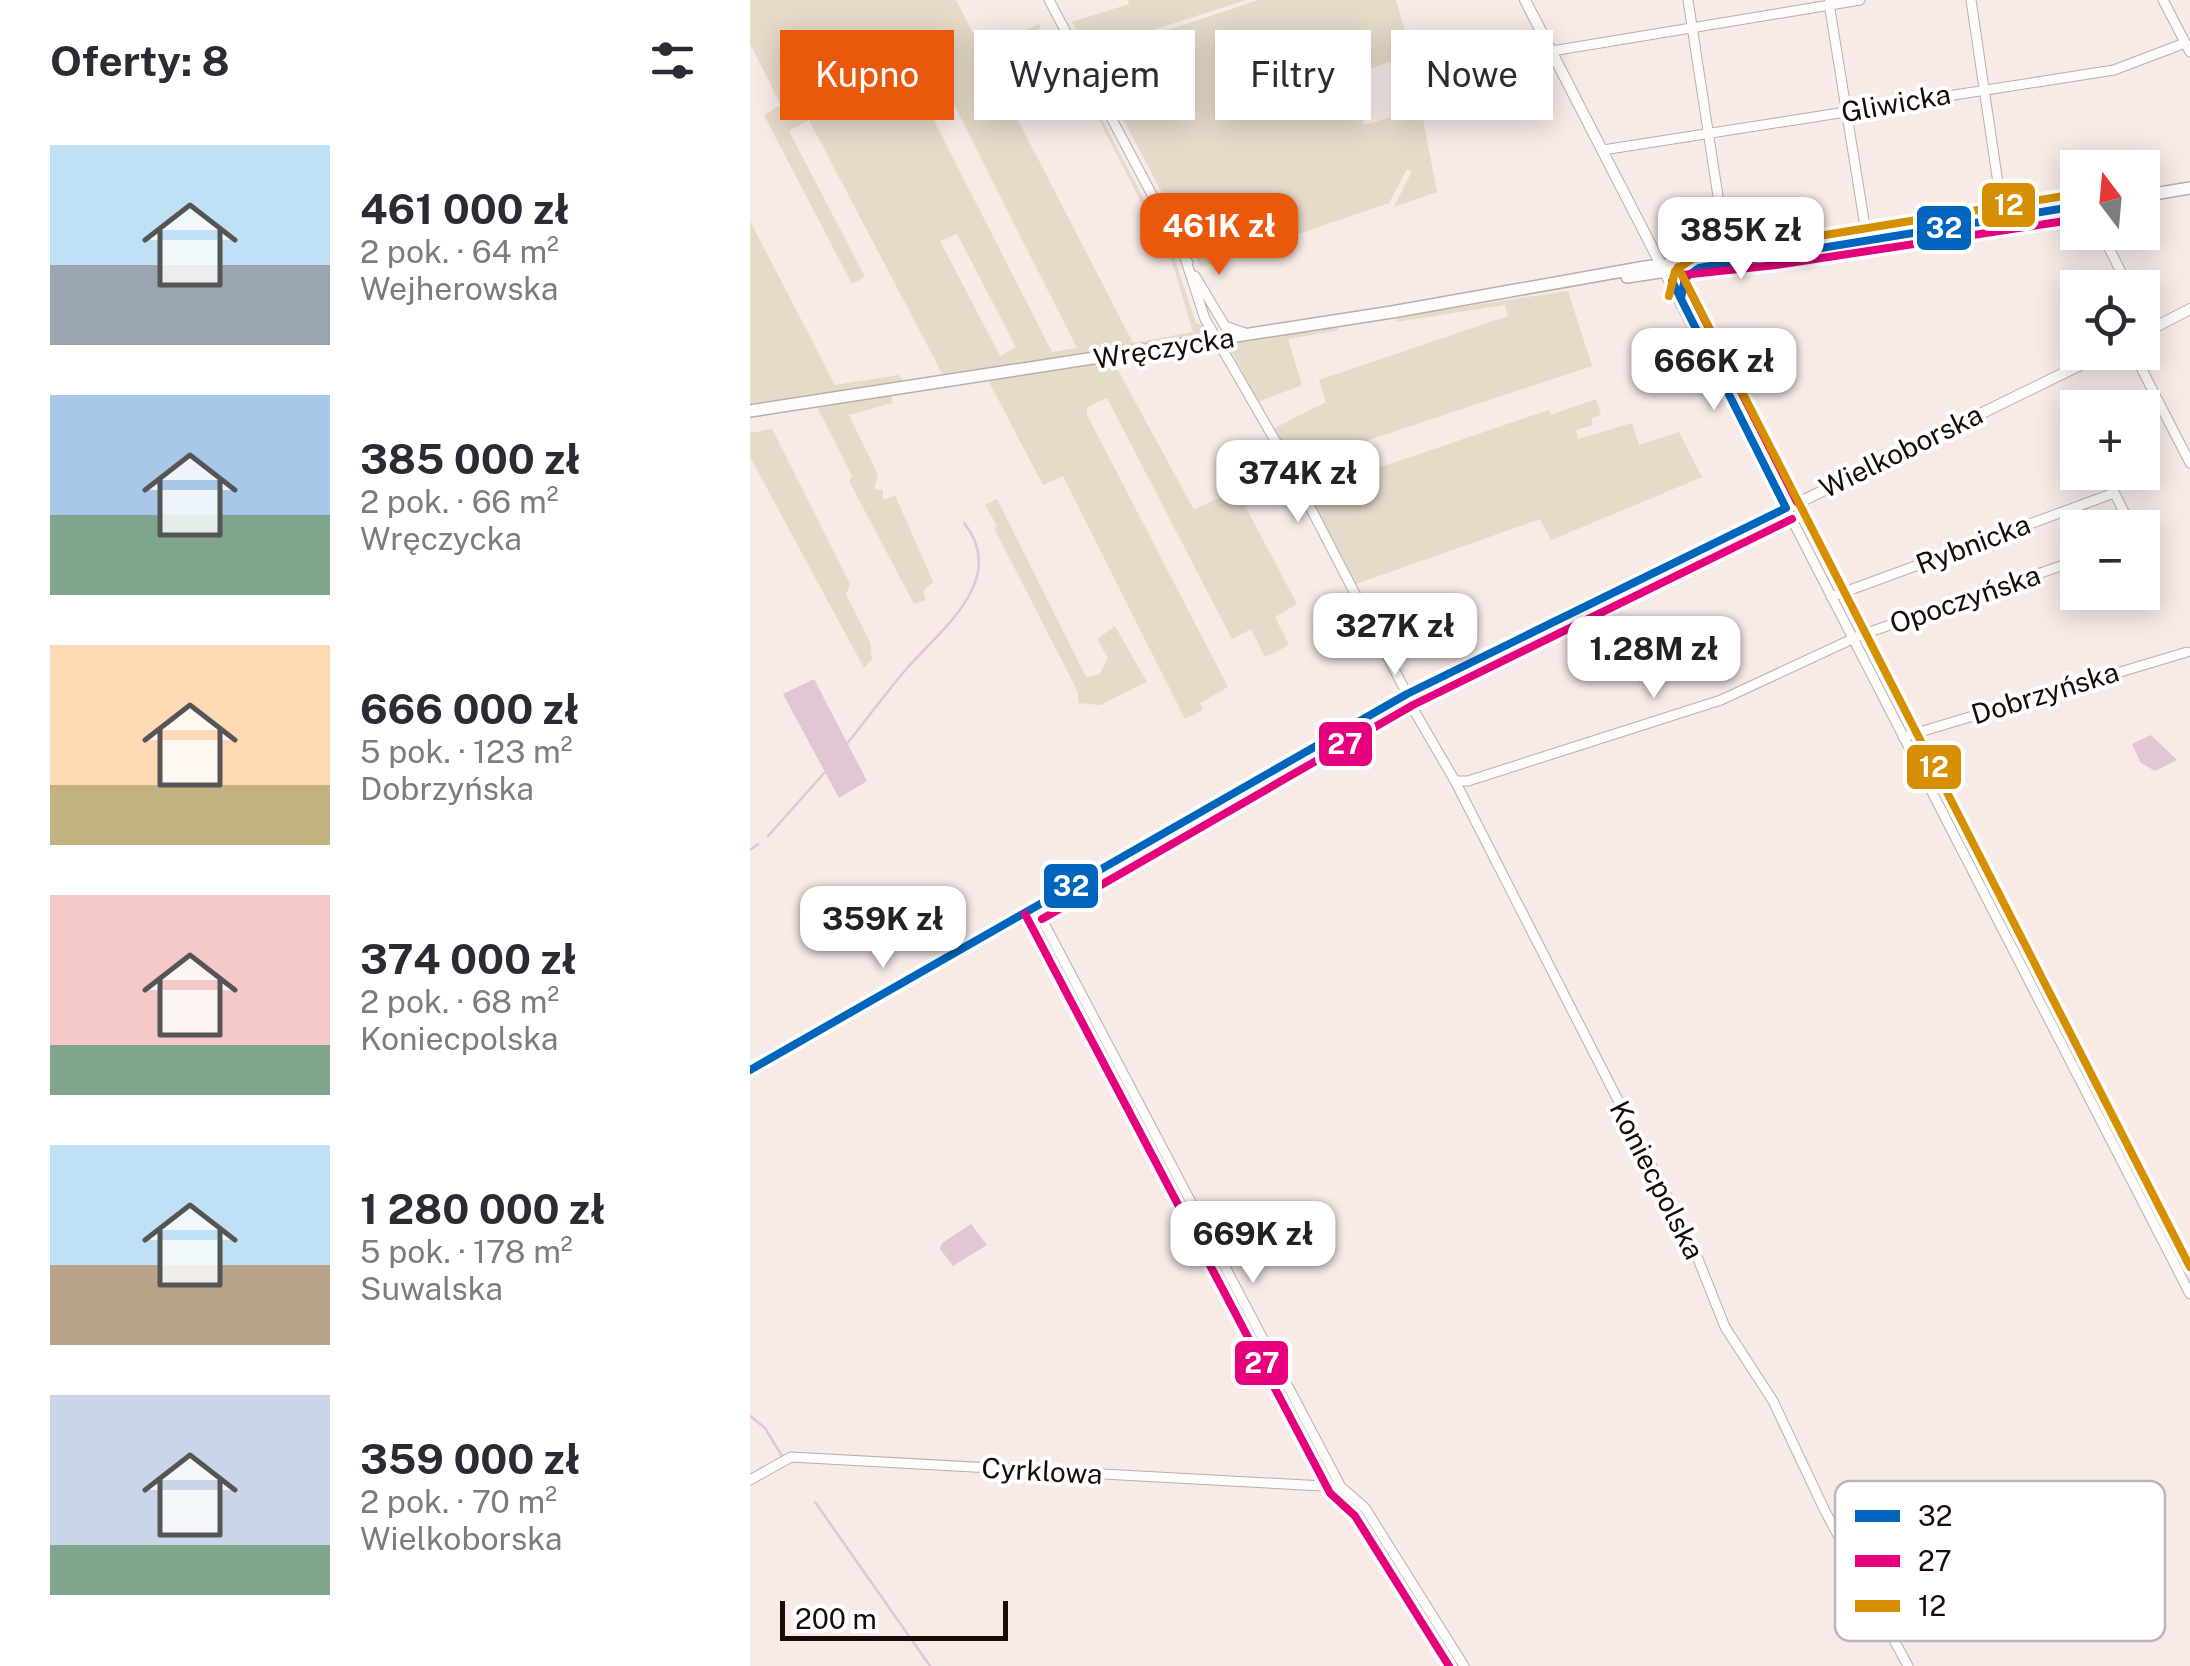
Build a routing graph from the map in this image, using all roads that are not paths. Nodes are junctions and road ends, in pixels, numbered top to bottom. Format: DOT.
graph roads {
  1 [pos="1049,0"];
  2 [pos="1525,0"];
  3 [pos="1688,0"];
  4 [pos="1860,0"];
  5 [pos="1971,0"];
  6 [pos="2162,0"];
  7 [pos="1829,2"];
  8 [pos="1692,27"];
  9 [pos="1541,30"];
  10 [pos="2188,48"];
  11 [pos="1553,51"];
  12 [pos="1553,53"];
  13 [pos="1982,88"];
  14 [pos="1846,112"];
  15 [pos="1710,134"];
  16 [pos="1602,150"];
  17 [pos="2190,188"];
  18 [pos="2160,193"];
  19 [pos="2060,209"];
  20 [pos="2003,217"];
  21 [pos="1866,239"];
  22 [pos="1774,252"];
  23 [pos="1727,254"];
  24 [pos="1186,258"];
  25 [pos="1668,267"];
  26 [pos="1698,268"];
  27 [pos="1681,298"];
  28 [pos="2190,310"];
  29 [pos="1218,317"];
  30 [pos="1204,319"];
  31 [pos="2160,325"];
  32 [pos="1250,334"];
  33 [pos="1220,340"];
  34 [pos="1191,344"];
  35 [pos="2070,370"];
  36 [pos="2142,370"];
  37 [pos="750,411"];
  38 [pos="2190,462"];
  39 [pos="2113,490"];
  40 [pos="2114,493"];
  41 [pos="1786,508"];
  42 [pos="2123,510"];
  43 [pos="2060,566"];
  44 [pos="1832,597"];
  45 [pos="1853,639"];
  46 [pos="2187,652"];
  47 [pos="1406,694"];
  48 [pos="1904,737"];
  49 [pos="1455,781"];
  50 [pos="1036,908"];
  51 [pos="750,1070"];
  52 [pos="2190,1294"];
  53 [pos="750,1480"];
  54 [pos="1340,1487"];
  55 [pos="1835,1531"];
  56 [pos="1895,1641"];
  57 [pos="1464,1666"];
  58 [pos="1908,1666"];
  1 -- 24 [label="street"];
  2 -- 9 [label="street"];
  3 -- 8 [label="street"];
  4 -- 7 [label="street"];
  5 -- 13 [label="street"];
  6 -- 10 [label="street"];
  7 -- 8 [label="street"];
  7 -- 14 [label="street"];
  8 -- 11 [label="street"];
  8 -- 15 [label="street"];
  10 -- 13 [label="street, Gliwicka"];
  12 -- 16 [label="street"];
  13 -- 14 [label="street, Gliwicka"];
  13 -- 20 [label="street"];
  14 -- 15 [label="street, Gliwicka"];
  14 -- 21 [label="street"];
  15 -- 16 [label="street, Gliwicka"];
  15 -- 23 [label="street"];
  16 -- 25 [label="street"];
  17 -- 18 [label="main road"];
  19 -- 20 [label="main road, Wręczycka"];
  20 -- 21 [label="main road, Wręczycka"];
  21 -- 22 [label="main road, Wręczycka"];
  22 -- 23 [label="main road, Wręczycka"];
  22 -- 26 [label="main road, Wręczycka"];
  23 -- 25 [label="main road, Wręczycka"];
  24 -- 29 [label="street"];
  24 -- 30 [label="street"];
  25 -- 26 [label="main road, Wręczycka"];
  25 -- 27 [label="street"];
  25 -- 32 [label="main road, Wręczycka"];
  26 -- 27 [label="street"];
  27 -- 41 [label="street"];
  28 -- 31 [label="street"];
  29 -- 32 [label="street"];
  29 -- 33 [label="street"];
  30 -- 33 [label="street"];
  30 -- 34 [label="street"];
  32 -- 33 [label="main road, Wręczycka"];
  33 -- 34 [label="main road, Wręczycka"];
  33 -- 47 [label="street, Koniecpolska"];
  34 -- 37 [label="main road, Wręczycka"];
  35 -- 41 [label="street, Wielkoborska"];
  36 -- 38 [label="street"];
  39 -- 40 [label="street"];
  40 -- 42 [label="street"];
  40 -- 44 [label="street, Rybnicka"];
  41 -- 44 [label="street"];
  41 -- 47 [label="street, Wielkoborska"];
  43 -- 45 [label="street, Opoczyńska"];
  44 -- 45 [label="street"];
  45 -- 48 [label="street"];
  45 -- 49 [label="street, Opoczyńska"];
  46 -- 48 [label="street, Dobrzyńska"];
  47 -- 49 [label="street, Koniecpolska"];
  47 -- 50 [label="street, Wielkoborska"];
  48 -- 52 [label="street"];
  49 -- 55 [label="street, Koniecpolska"];
  50 -- 51 [label="street, Wielkoborska"];
  50 -- 54 [label="street"];
  53 -- 54 [label="street, Cyrklowa"];
  54 -- 57 [label="street"];
  56 -- 58 [label="street, Koniecpolska"];
}
